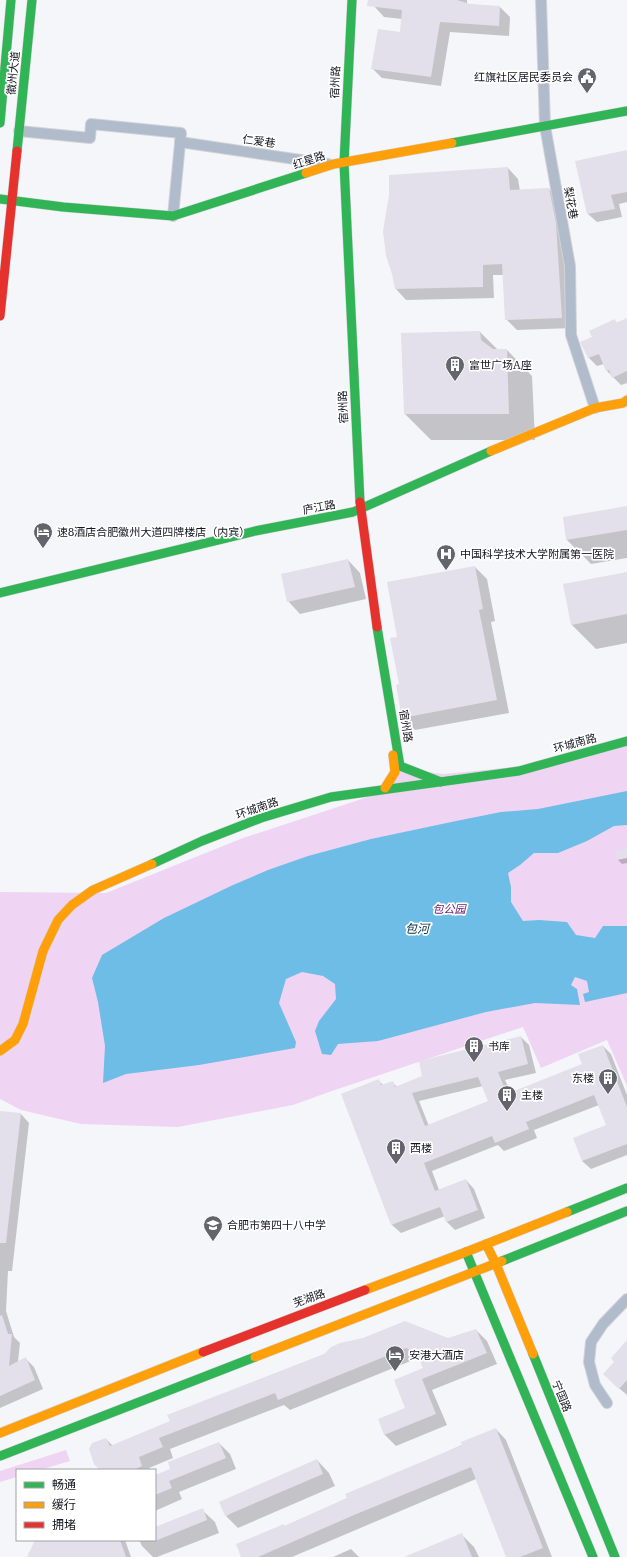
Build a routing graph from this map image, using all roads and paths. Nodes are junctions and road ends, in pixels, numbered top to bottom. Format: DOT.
graph roads {
  1 [pos="11,0"];
  2 [pos="32,0"];
  3 [pos="344,0"];
  4 [pos="352,0"];
  5 [pos="541,0"];
  6 [pos="627,110"];
  7 [pos="0,123"];
  8 [pos="545,126"];
  9 [pos="19,131"];
  10 [pos="336,141"];
  11 [pos="180,142"];
  12 [pos="337,164"];
  13 [pos="0,199"];
  14 [pos="12,200"];
  15 [pos="172,216"];
  16 [pos="338,228"];
  17 [pos="0,316"];
  18 [pos="627,400"];
  19 [pos="595,408"];
  20 [pos="356,511"];
  21 [pos="0,593"];
  22 [pos="627,741"];
  23 [pos="441,782"];
  24 [pos="385,788"];
  25 [pos="0,1050"];
  26 [pos="627,1188"];
  27 [pos="627,1211"];
  28 [pos="486,1244"];
  29 [pos="466,1252"];
  30 [pos="496,1264"];
  31 [pos="474,1272"];
  32 [pos="627,1299"];
  33 [pos="607,1403"];
  34 [pos="0,1433"];
  35 [pos="0,1456"];
  36 [pos="593,1557"];
  37 [pos="615,1557"];
  1 -- 7 [label="main road, 徽州大道"];
  2 -- 9 [label="main road, 徽州大道"];
  3 -- 10 [label="main road, 宿州路"];
  4 -- 12 [label="main road, 宿州路"];
  5 -- 8 [label="street, 梨花巷"];
  6 -- 8 [label="main road, 红星路"];
  8 -- 12 [label="main road, 红星路"];
  8 -- 19 [label="street, 梨花巷"];
  9 -- 11 [label="street"];
  9 -- 14 [label="main road, 徽州大道"];
  11 -- 12 [label="street, 仁爱巷"];
  11 -- 15 [label="street"];
  12 -- 15 [label="main road, 红星路"];
  12 -- 20 [label="main road, 宿州路"];
  13 -- 14 [label="main road, 红星路"];
  14 -- 15 [label="main road, 红星路"];
  14 -- 17 [label="main road, 徽州大道"];
  16 -- 20 [label="main road, 宿州路"];
  18 -- 19 [label="main road, 庐江路"];
  19 -- 20 [label="main road, 庐江路"];
  20 -- 21 [label="main road, 庐江路"];
  20 -- 23 [label="main road, 宿州路"];
  20 -- 24 [label="main road, 宿州路"];
  22 -- 23 [label="main road, 环城南路"];
  23 -- 24 [label="main road, 环城南路"];
  24 -- 25 [label="main road, 环城南路"];
  26 -- 28 [label="main road, 芜湖路"];
  27 -- 30 [label="main road"];
  28 -- 29 [label="main road, 芜湖路"];
  28 -- 30 [label="main road, 宁国路"];
  29 -- 31 [label="main road"];
  29 -- 34 [label="main road, 芜湖路"];
  30 -- 31 [label="main road"];
  30 -- 37 [label="main road, 宁国路"];
  31 -- 35 [label="main road"];
  31 -- 36 [label="main road"];
  32 -- 33 [label="street"];
}
